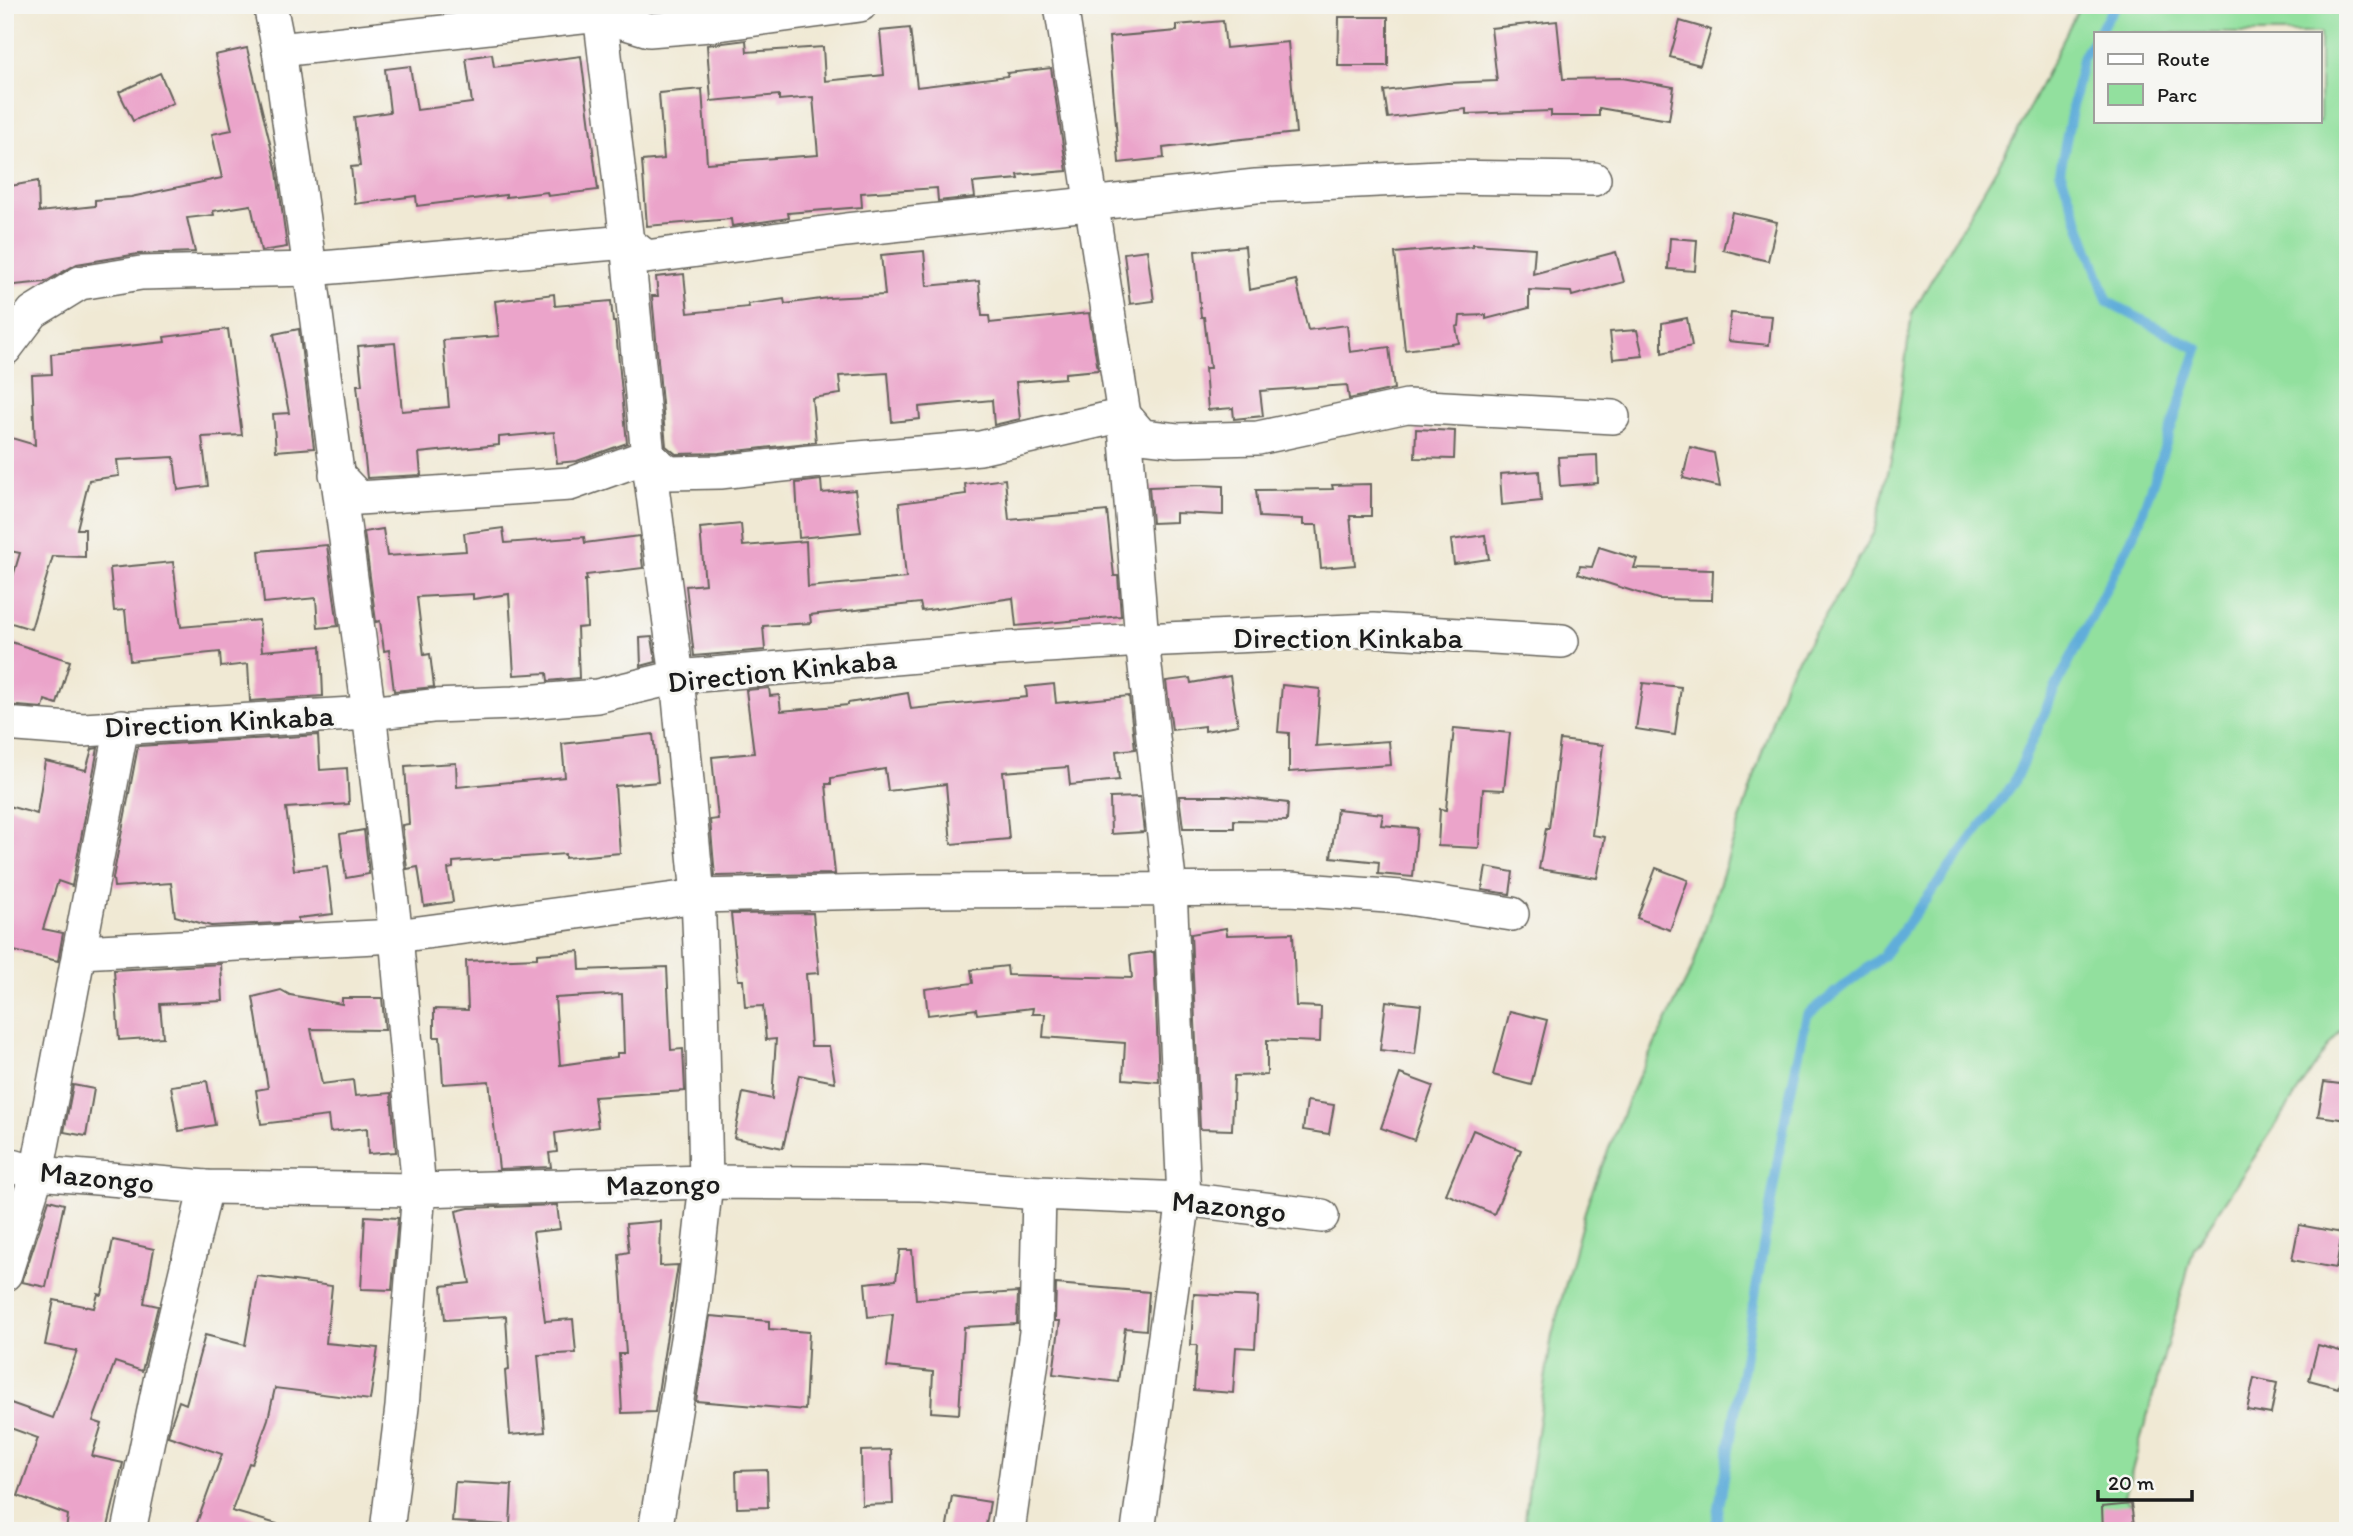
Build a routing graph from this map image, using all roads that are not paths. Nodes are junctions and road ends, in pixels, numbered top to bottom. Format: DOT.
graph roads {
  1 [pos="270,5"];
  2 [pos="860,5"];
  3 [pos="1061,5"];
  4 [pos="600,10"];
  5 [pos="279,50"];
  6 [pos="1594,179"];
  7 [pos="1091,203"];
  8 [pos="627,242"];
  9 [pos="310,269"];
  10 [pos="5,349"];
  11 [pos="1124,415"];
  12 [pos="1613,417"];
  13 [pos="648,456"];
  14 [pos="337,474"];
  15 [pos="1142,640"];
  16 [pos="1562,641"];
  17 [pos="677,677"];
  18 [pos="369,712"];
  19 [pos="5,724"];
  20 [pos="122,726"];
  21 [pos="1170,888"];
  22 [pos="698,896"];
  23 [pos="1511,914"];
  24 [pos="396,936"];
  25 [pos="79,952"];
  26 [pos="5,1164"];
  27 [pos="37,1173"];
  28 [pos="706,1182"];
  29 [pos="206,1187"];
  30 [pos="419,1190"];
  31 [pos="1039,1193"];
  32 [pos="1184,1199"];
  33 [pos="1322,1216"];
  34 [pos="5,1274"];
  35 [pos="129,1531"];
  36 [pos="387,1531"];
  37 [pos="655,1531"];
  38 [pos="1008,1531"];
  39 [pos="1138,1531"];
  1 -- 5 [label="street"];
  2 -- 4 [label="street"];
  3 -- 7 [label="street"];
  4 -- 5 [label="street"];
  4 -- 8 [label="street"];
  5 -- 9 [label="street"];
  6 -- 7 [label="street"];
  7 -- 8 [label="street"];
  7 -- 11 [label="street"];
  8 -- 9 [label="street"];
  8 -- 13 [label="street"];
  9 -- 10 [label="street"];
  9 -- 14 [label="street"];
  11 -- 12 [label="street"];
  11 -- 13 [label="street"];
  11 -- 15 [label="street"];
  13 -- 14 [label="street"];
  13 -- 17 [label="street"];
  14 -- 18 [label="street"];
  15 -- 16 [label="street, Direction Kinkaba"];
  15 -- 17 [label="street, Direction Kinkaba"];
  15 -- 21 [label="street"];
  17 -- 18 [label="street, Direction Kinkaba"];
  17 -- 22 [label="street"];
  18 -- 20 [label="street, Direction Kinkaba"];
  18 -- 24 [label="street"];
  19 -- 20 [label="street, Direction Kinkaba"];
  20 -- 25 [label="street"];
  21 -- 22 [label="street"];
  21 -- 23 [label="street"];
  21 -- 32 [label="street"];
  22 -- 24 [label="street"];
  22 -- 28 [label="street"];
  24 -- 25 [label="street"];
  24 -- 30 [label="street"];
  25 -- 27 [label="street"];
  26 -- 27 [label="street, Mazongo"];
  27 -- 29 [label="street, Mazongo"];
  27 -- 34 [label="street"];
  28 -- 30 [label="street, Mazongo"];
  28 -- 31 [label="street, Mazongo"];
  28 -- 37 [label="street"];
  29 -- 30 [label="street, Mazongo"];
  29 -- 35 [label="street"];
  30 -- 36 [label="street"];
  31 -- 32 [label="street, Mazongo"];
  31 -- 38 [label="street"];
  32 -- 33 [label="street, Mazongo"];
  32 -- 39 [label="street"];
}
